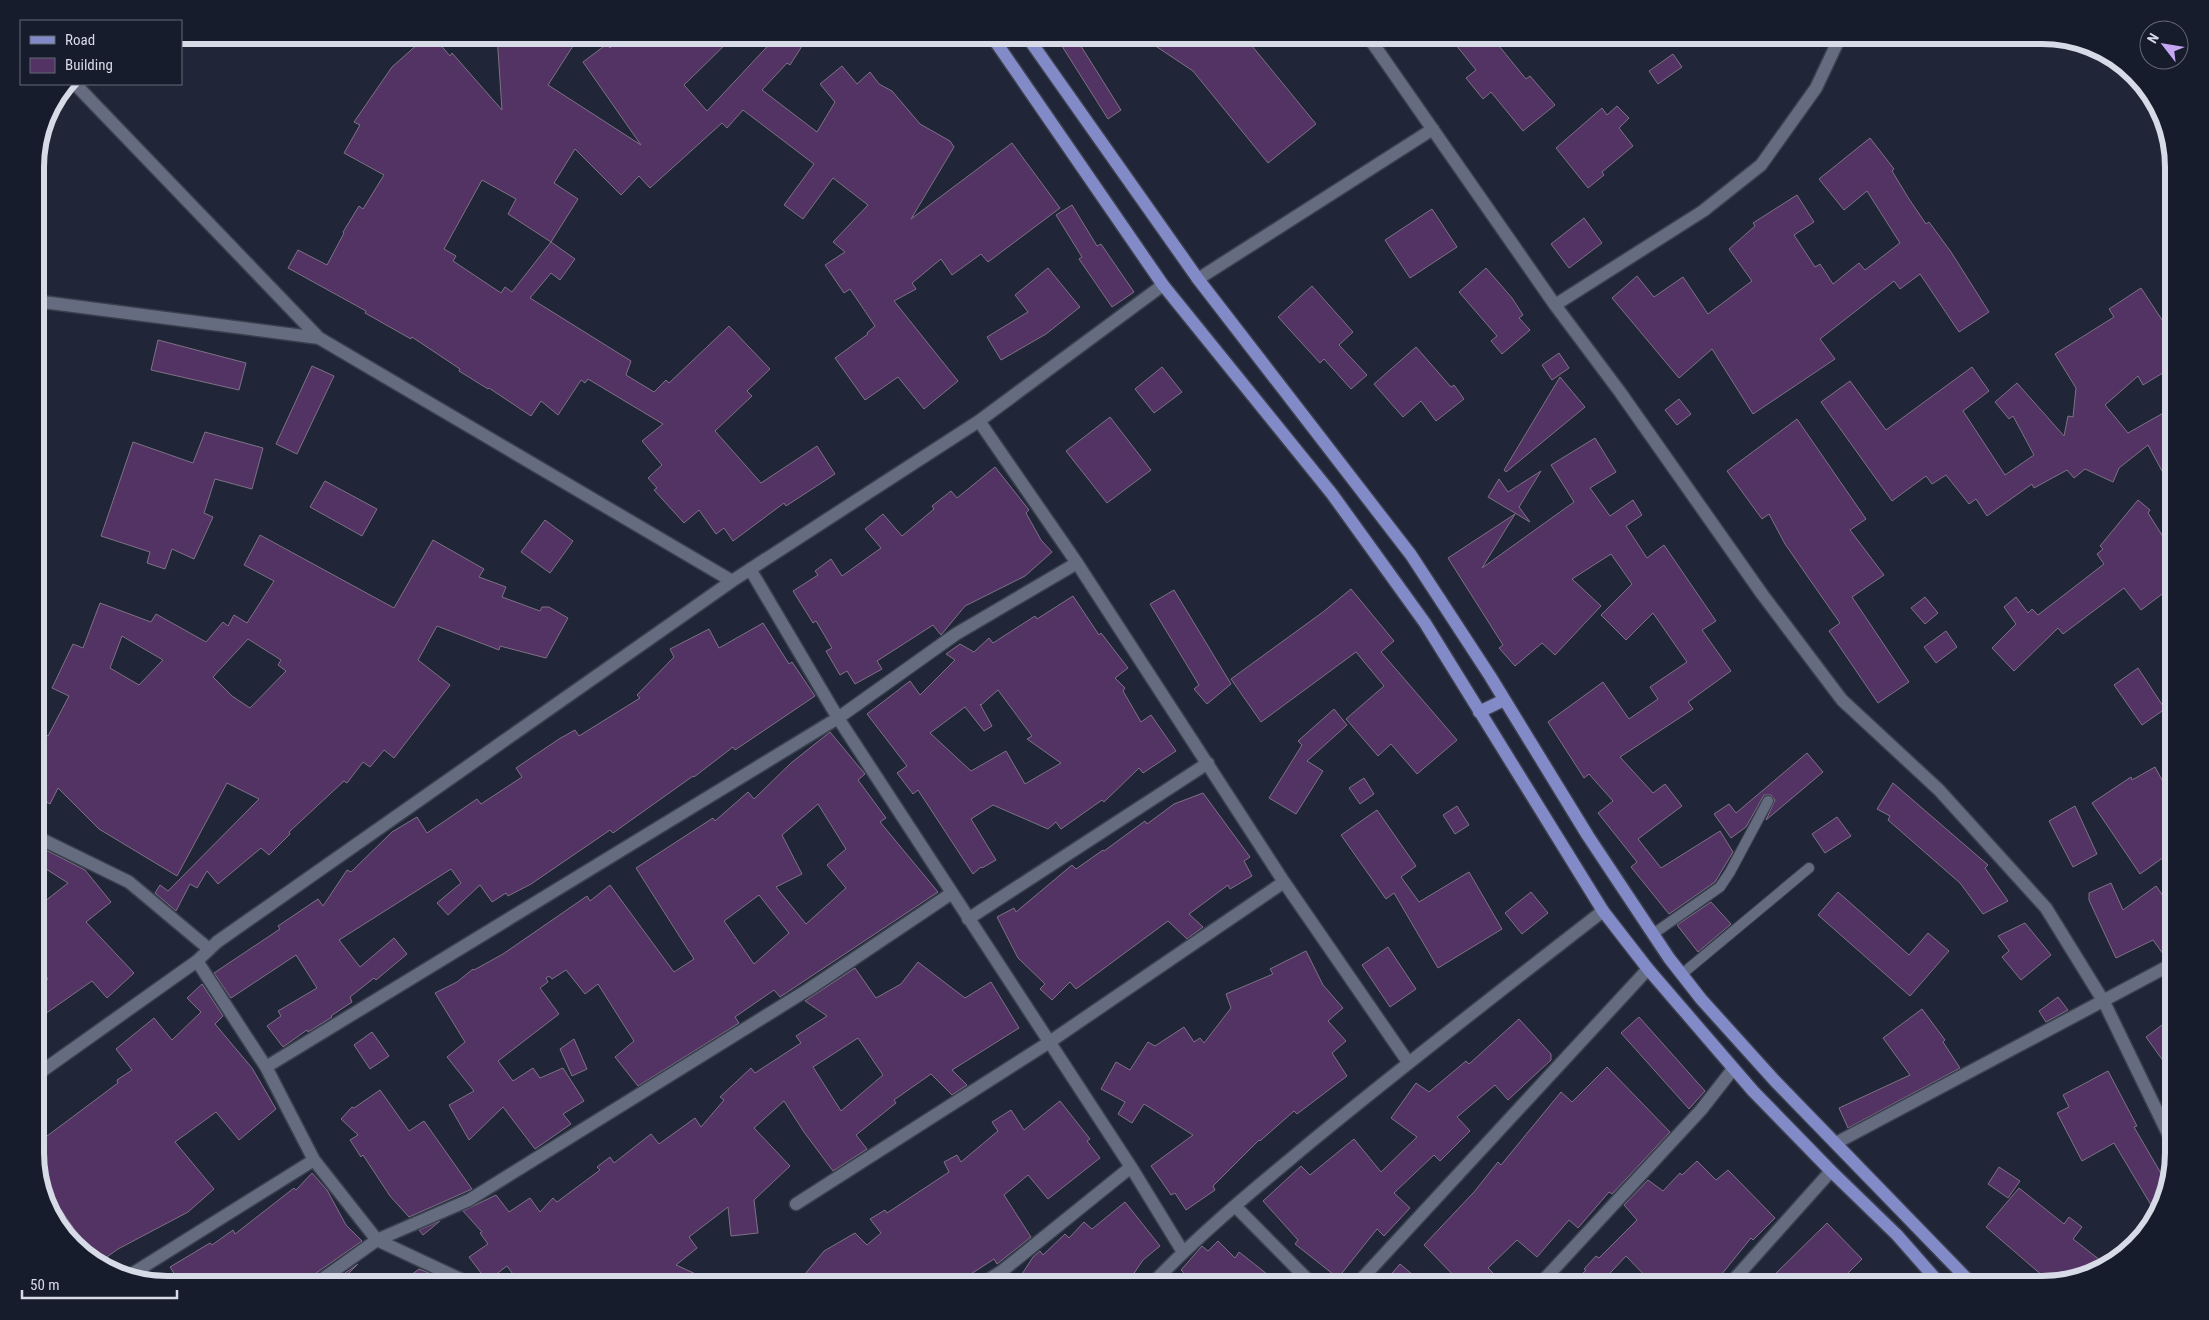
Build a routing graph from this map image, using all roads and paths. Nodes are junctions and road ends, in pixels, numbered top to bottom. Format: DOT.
graph roads {
  1 [pos="997,44"];
  2 [pos="1032,44"];
  3 [pos="1373,44"];
  4 [pos="1836,44"];
  5 [pos="76,85"];
  6 [pos="1433,129"];
  7 [pos="1198,279"];
  8 [pos="1163,285"];
  9 [pos="44,302"];
  10 [pos="1555,305"];
  11 [pos="319,338"];
  12 [pos="979,421"];
  13 [pos="1077,563"];
  14 [pos="750,569"];
  15 [pos="732,581"];
  16 [pos="1504,700"];
  17 [pos="1479,712"];
  18 [pos="838,718"];
  19 [pos="1208,763"];
  20 [pos="1768,801"];
  21 [pos="44,840"];
  22 [pos="1809,868"];
  23 [pos="1284,882"];
  24 [pos="952,893"];
  25 [pos="1603,911"];
  26 [pos="968,919"];
  27 [pos="1653,934"];
  28 [pos="209,949"];
  29 [pos="197,961"];
  30 [pos="2165,968"];
  31 [pos="1648,969"];
  32 [pos="1682,974"];
  33 [pos="2104,1002"];
  34 [pos="1048,1043"];
  35 [pos="1408,1062"];
  36 [pos="266,1067"];
  37 [pos="1733,1069"];
  38 [pos="44,1070"];
  39 [pos="2165,1127"];
  40 [pos="1836,1143"];
  41 [pos="314,1160"];
  42 [pos="1131,1167"];
  43 [pos="1831,1171"];
  44 [pos="796,1204"];
  45 [pos="1235,1206"];
  46 [pos="377,1240"];
  47 [pos="1182,1252"];
  48 [pos="135,1272"];
  49 [pos="327,1276"];
  50 [pos="454,1276"];
  51 [pos="994,1276"];
  52 [pos="1160,1276"];
  53 [pos="1304,1276"];
  54 [pos="1364,1276"];
  55 [pos="1547,1276"];
  56 [pos="1737,1276"];
  57 [pos="1933,1276"];
  58 [pos="1964,1276"];
  1 -- 8 [label="main road"];
  2 -- 7 [label="main road"];
  3 -- 6 [label="street"];
  4 -- 10 [label="street"];
  5 -- 11 [label="street"];
  6 -- 7 [label="street"];
  6 -- 10 [label="street"];
  7 -- 16 [label="main road"];
  8 -- 12 [label="street"];
  8 -- 17 [label="main road"];
  9 -- 11 [label="street"];
  10 -- 33 [label="street"];
  11 -- 15 [label="street"];
  12 -- 13 [label="street"];
  12 -- 14 [label="street"];
  13 -- 18 [label="street"];
  13 -- 19 [label="street"];
  14 -- 15 [label="street"];
  14 -- 18 [label="street"];
  15 -- 28 [label="street"];
  16 -- 17 [label="main road"];
  16 -- 27 [label="main road"];
  17 -- 25 [label="main road"];
  18 -- 24 [label="street"];
  18 -- 36 [label="street"];
  19 -- 23 [label="street"];
  19 -- 26 [label="street"];
  20 -- 27 [label="lane"];
  21 -- 28 [label="street"];
  22 -- 32 [label="lane"];
  23 -- 34 [label="street"];
  23 -- 35 [label="street"];
  24 -- 26 [label="street"];
  24 -- 46 [label="street"];
  25 -- 31 [label="main road"];
  25 -- 35 [label="street"];
  26 -- 34 [label="street"];
  27 -- 32 [label="main road"];
  28 -- 29 [label="street"];
  29 -- 36 [label="street"];
  29 -- 38 [label="street"];
  30 -- 33 [label="street"];
  31 -- 37 [label="main road"];
  31 -- 54 [label="street"];
  32 -- 40 [label="main road"];
  33 -- 39 [label="street"];
  33 -- 40 [label="street"];
  34 -- 42 [label="street"];
  34 -- 44 [label="street"];
  35 -- 45 [label="street"];
  36 -- 41 [label="street"];
  37 -- 43 [label="main road"];
  37 -- 55 [label="street"];
  40 -- 58 [label="main road"];
  41 -- 46 [label="street"];
  41 -- 48 [label="street"];
  42 -- 47 [label="street"];
  42 -- 51 [label="street"];
  43 -- 56 [label="street"];
  43 -- 57 [label="main road"];
  45 -- 47 [label="street"];
  45 -- 53 [label="street"];
  46 -- 49 [label="street"];
  46 -- 50 [label="street"];
  47 -- 52 [label="street"];
}
